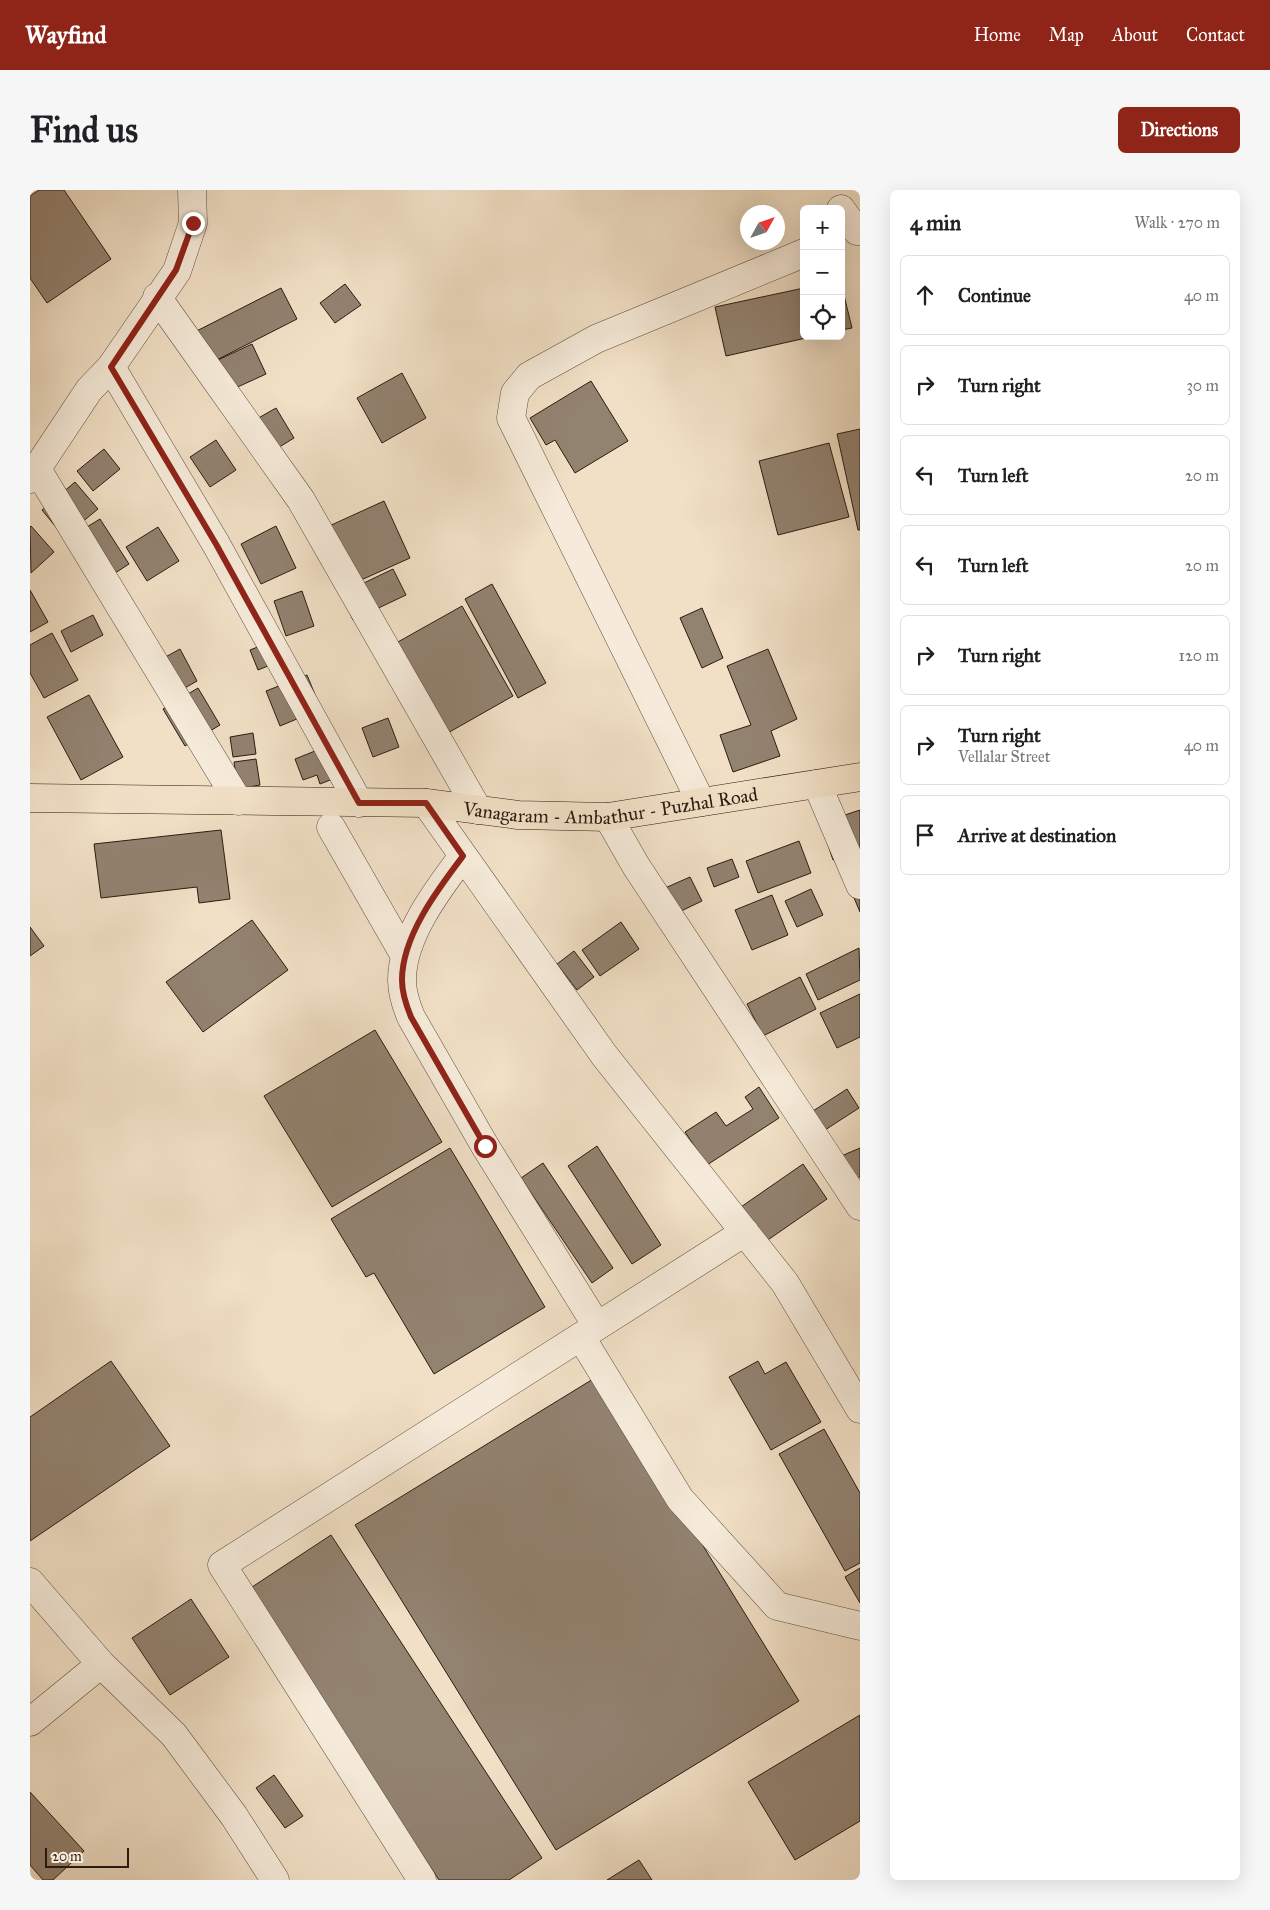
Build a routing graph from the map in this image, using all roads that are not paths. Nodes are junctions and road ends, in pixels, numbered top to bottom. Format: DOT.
graph roads {
  1 [pos="192,190"];
  2 [pos="828,190"];
  3 [pos="838,205"];
  4 [pos="845,217"];
  5 [pos="853,233"];
  6 [pos="800,255"];
  7 [pos="157,297"];
  8 [pos="111,367"];
  9 [pos="33,474"];
  10 [pos="860,777"];
  11 [pos="817,784"];
  12 [pos="30,798"];
  13 [pos="238,801"];
  14 [pos="701,802"];
  15 [pos="359,803"];
  16 [pos="426,803"];
  17 [pos="478,810"];
  18 [pos="608,817"];
  19 [pos="331,827"];
  20 [pos="463,856"];
  21 [pos="860,885"];
  22 [pos="405,956"];
  23 [pos="860,1206"];
  24 [pos="744,1232"];
  25 [pos="589,1332"];
  26 [pos="860,1409"];
  27 [pos="30,1582"];
  28 [pos="860,1626"];
  29 [pos="102,1664"];
  30 [pos="30,1722"];
  31 [pos="275,1880"];
  32 [pos="422,1880"];
  1 -- 7 [label="street"];
  2 -- 3 [label="street"];
  4 -- 5 [label="street"];
  6 -- 14 [label="street"];
  7 -- 8 [label="street"];
  7 -- 17 [label="street"];
  8 -- 9 [label="street"];
  8 -- 15 [label="street"];
  9 -- 13 [label="street"];
  10 -- 11 [label="main road, Vanagaram - Ambathur - Puzhal Road"];
  11 -- 14 [label="main road, Vanagaram - Ambathur - Puzhal Road"];
  11 -- 21 [label="street"];
  12 -- 13 [label="main road, Vanagaram - Ambathur - Puzhal Road"];
  13 -- 15 [label="main road, Vanagaram - Ambathur - Puzhal Road"];
  14 -- 18 [label="main road, Vanagaram - Ambathur - Puzhal Road"];
  15 -- 16 [label="main road, Vanagaram - Ambathur - Puzhal Road"];
  16 -- 17 [label="main road, Vanagaram - Ambathur - Puzhal Road"];
  16 -- 20 [label="street"];
  17 -- 18 [label="main road, Vanagaram - Ambathur - Puzhal Road"];
  18 -- 23 [label="street"];
  19 -- 22 [label="street"];
  20 -- 22 [label="street"];
  20 -- 24 [label="street"];
  22 -- 25 [label="street"];
  24 -- 25 [label="street"];
  24 -- 26 [label="street"];
  25 -- 28 [label="street"];
  25 -- 32 [label="street"];
  27 -- 29 [label="street"];
  29 -- 30 [label="street"];
  29 -- 31 [label="street"];
}
